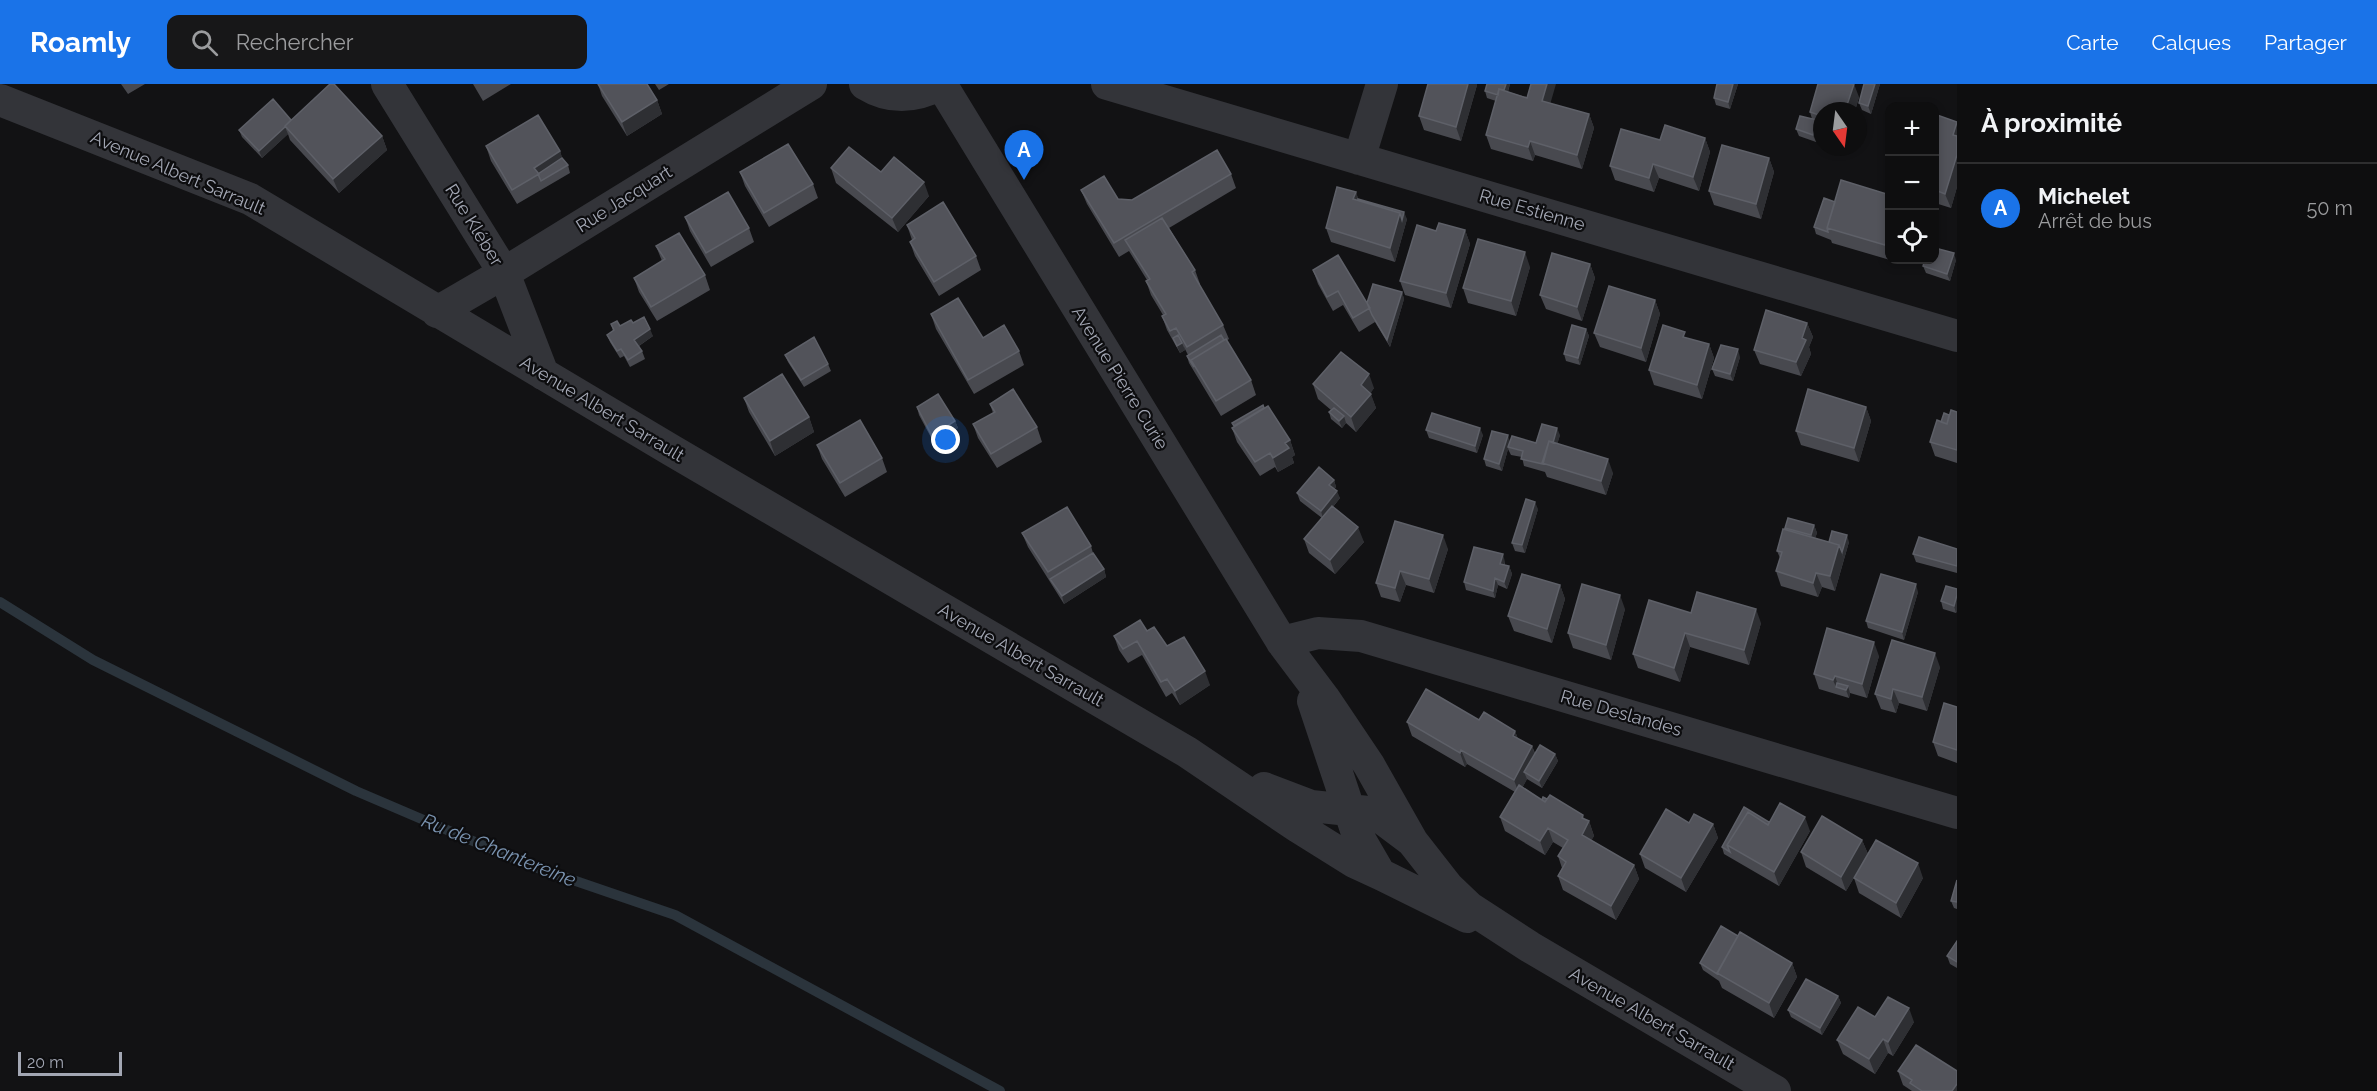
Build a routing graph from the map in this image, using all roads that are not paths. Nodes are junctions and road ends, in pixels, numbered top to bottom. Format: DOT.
graph roads {
  1 [pos="387,84"];
  2 [pos="811,84"];
  3 [pos="865,84"];
  4 [pos="941,84"];
  5 [pos="1107,84"];
  6 [pos="1382,84"];
  7 [pos="0,100"];
  8 [pos="1359,159"];
  9 [pos="504,273"];
  10 [pos="437,312"];
  11 [pos="1957,336"];
  12 [pos="543,374"];
  13 [pos="1282,642"];
  14 [pos="1302,669"];
  15 [pos="1187,752"];
  16 [pos="1348,810"];
  17 [pos="1957,813"];
  18 [pos="1413,841"];
  19 [pos="1380,874"];
  20 [pos="1530,947"];
  21 [pos="1774,1091"];
  1 -- 9 [label="street, Rue Kléber"];
  2 -- 9 [label="street, Rue Jacquart"];
  3 -- 4 [label="street"];
  4 -- 13 [label="street, Avenue Pierre Curie"];
  5 -- 8 [label="street, Rue Estienne"];
  6 -- 8 [label="street"];
  7 -- 10 [label="street, Avenue Albert Sarrault"];
  8 -- 11 [label="street, Rue Estienne"];
  9 -- 10 [label="street, Rue Jacquart"];
  9 -- 12 [label="street, Rue Kléber"];
  10 -- 12 [label="street, Avenue Albert Sarrault"];
  12 -- 15 [label="street, Avenue Albert Sarrault"];
  13 -- 14 [label="street, Avenue Pierre Curie"];
  13 -- 17 [label="street, Rue Deslandes"];
  14 -- 16 [label="street, Avenue Pierre Curie"];
  14 -- 18 [label="street, Avenue Pierre Curie"];
  15 -- 16 [label="street, Avenue Albert Sarrault"];
  15 -- 19 [label="street, Avenue Albert Sarrault"];
  16 -- 18 [label="street, Avenue Albert Sarrault"];
  16 -- 19 [label="street"];
  18 -- 20 [label="street, Avenue Albert Sarrault"];
  19 -- 20 [label="street, Avenue Albert Sarrault"];
  20 -- 21 [label="street, Avenue Albert Sarrault"];
}
